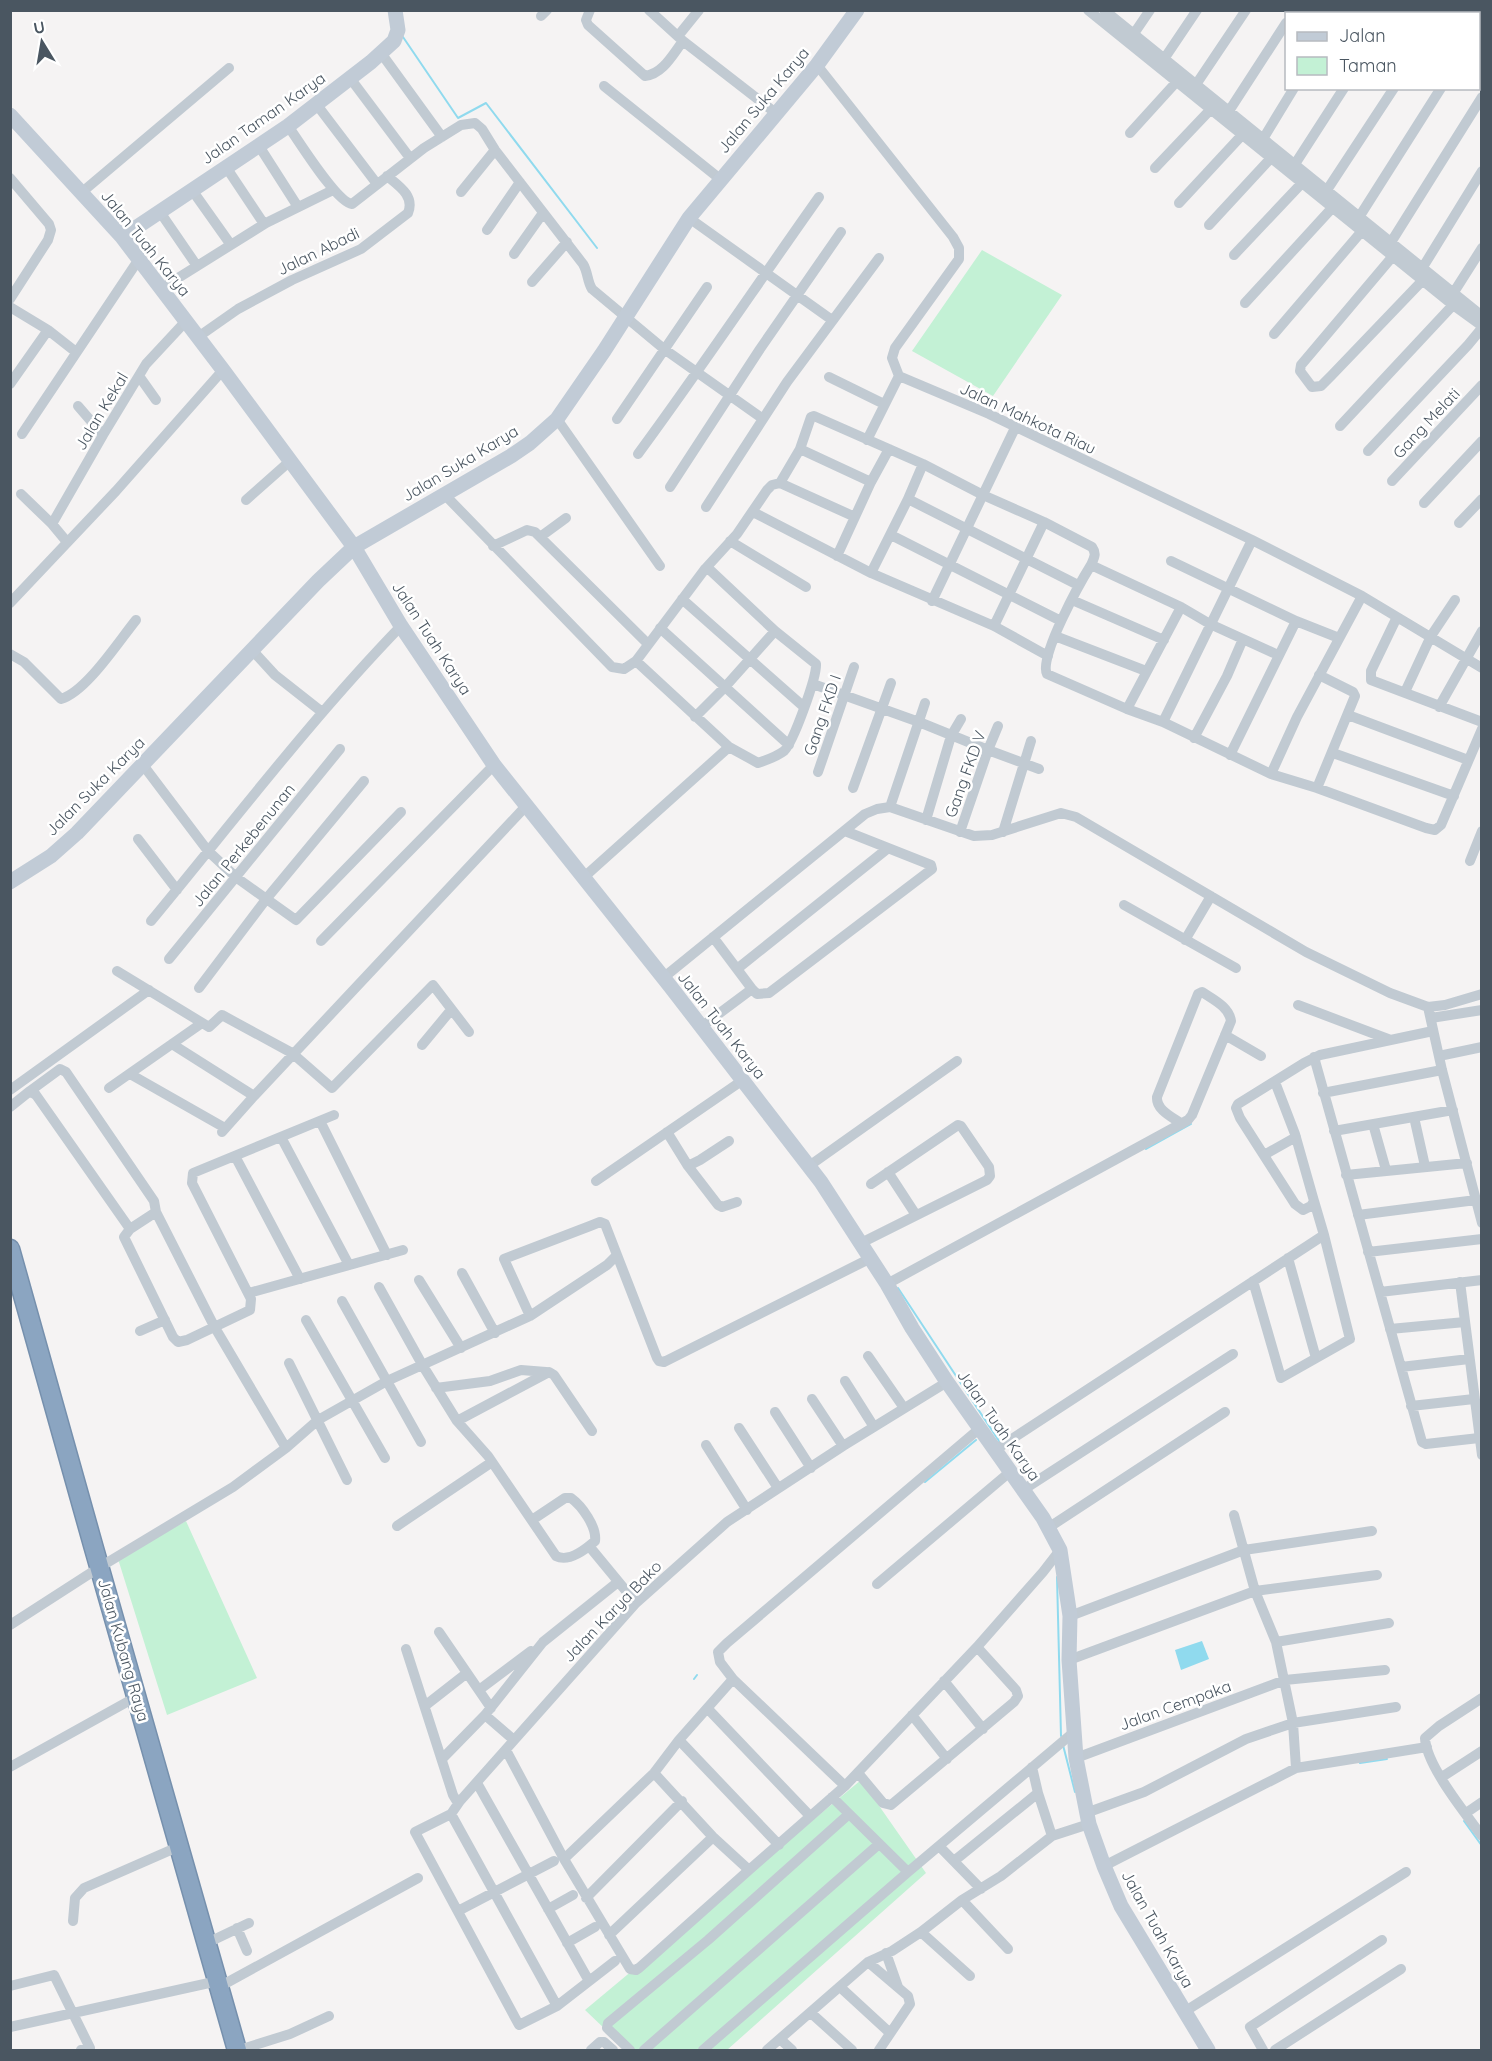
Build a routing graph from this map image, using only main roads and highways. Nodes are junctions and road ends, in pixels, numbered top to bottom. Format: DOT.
graph roads {
  1 [pos="395,10"];
  2 [pos="850,13"];
  3 [pos="13,123"];
  4 [pos="122,237"];
  5 [pos="354,547"];
  6 [pos="10,882"];
  7 [pos="10,1249"];
  8 [pos="238,2050"];
  9 [pos="1208,2050"];
  1 -- 4 [label="main road, Jalan Taman Karya"];
  2 -- 5 [label="main road, Jalan Suka Karya"];
  3 -- 4 [label="main road, Jalan Tuah Karya"];
  4 -- 5 [label="main road, Jalan Tuah Karya"];
  5 -- 6 [label="main road, Jalan Suka Karya"];
  5 -- 9 [label="main road, Jalan Tuah Karya"];
  7 -- 8 [label="highway, Jalan Kubang Raya"];
}
